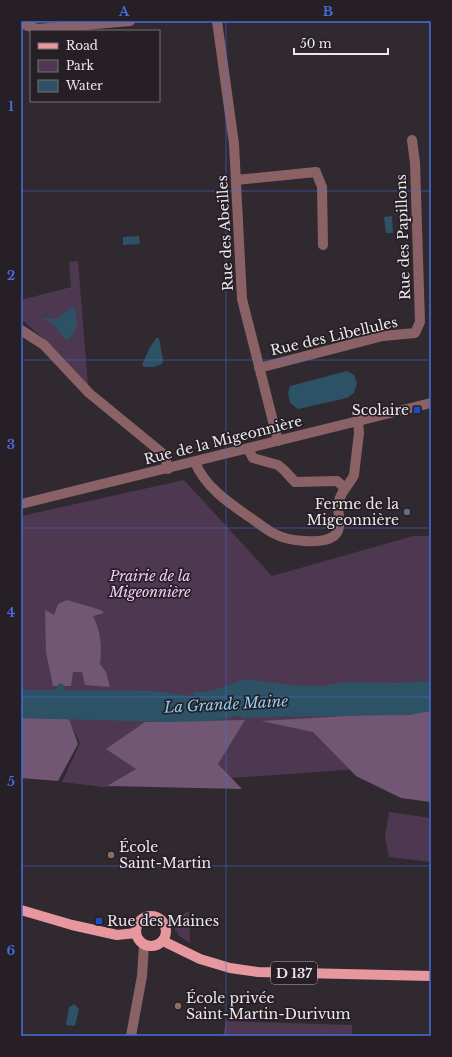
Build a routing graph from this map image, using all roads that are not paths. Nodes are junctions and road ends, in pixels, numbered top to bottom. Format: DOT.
graph roads {
  1 [pos="130,21"];
  2 [pos="217,21"];
  3 [pos="21,22"];
  4 [pos="412,140"];
  5 [pos="236,180"];
  6 [pos="323,245"];
  7 [pos="21,330"];
  8 [pos="416,332"];
  9 [pos="259,368"];
  10 [pos="431,403"];
  11 [pos="358,421"];
  12 [pos="278,441"];
  13 [pos="248,449"];
  14 [pos="195,462"];
  15 [pos="168,469"];
  16 [pos="345,488"];
  17 [pos="21,504"];
  18 [pos="21,910"];
  19 [pos="136,933"];
  20 [pos="163,941"];
  21 [pos="144,945"];
  22 [pos="431,976"];
  23 [pos="131,1036"];
  1 -- 3 [label="street"];
  2 -- 5 [label="street, Rue des Abeilles"];
  4 -- 8 [label="street, Rue des Papillons"];
  5 -- 6 [label="street"];
  5 -- 9 [label="street, Rue des Abeilles"];
  7 -- 15 [label="street"];
  8 -- 9 [label="street, Rue des Libellules"];
  9 -- 12 [label="street, Rue des Abeilles"];
  10 -- 11 [label="street, Rue de la Migeonnière"];
  11 -- 12 [label="street, Rue de la Migeonnière"];
  11 -- 16 [label="street"];
  12 -- 13 [label="street, Rue de la Migeonnière"];
  13 -- 14 [label="street, Rue de la Migeonnière"];
  13 -- 16 [label="street"];
  14 -- 15 [label="street, Rue de la Migeonnière"];
  14 -- 16 [label="street"];
  15 -- 17 [label="street, Rue de la Migeonnière"];
  18 -- 19 [label="main road"];
  19 -- 20 [label="main road"];
  19 -- 21 [label="main road"];
  20 -- 21 [label="main road"];
  20 -- 22 [label="main road, D 137"];
  21 -- 23 [label="street"];
}
